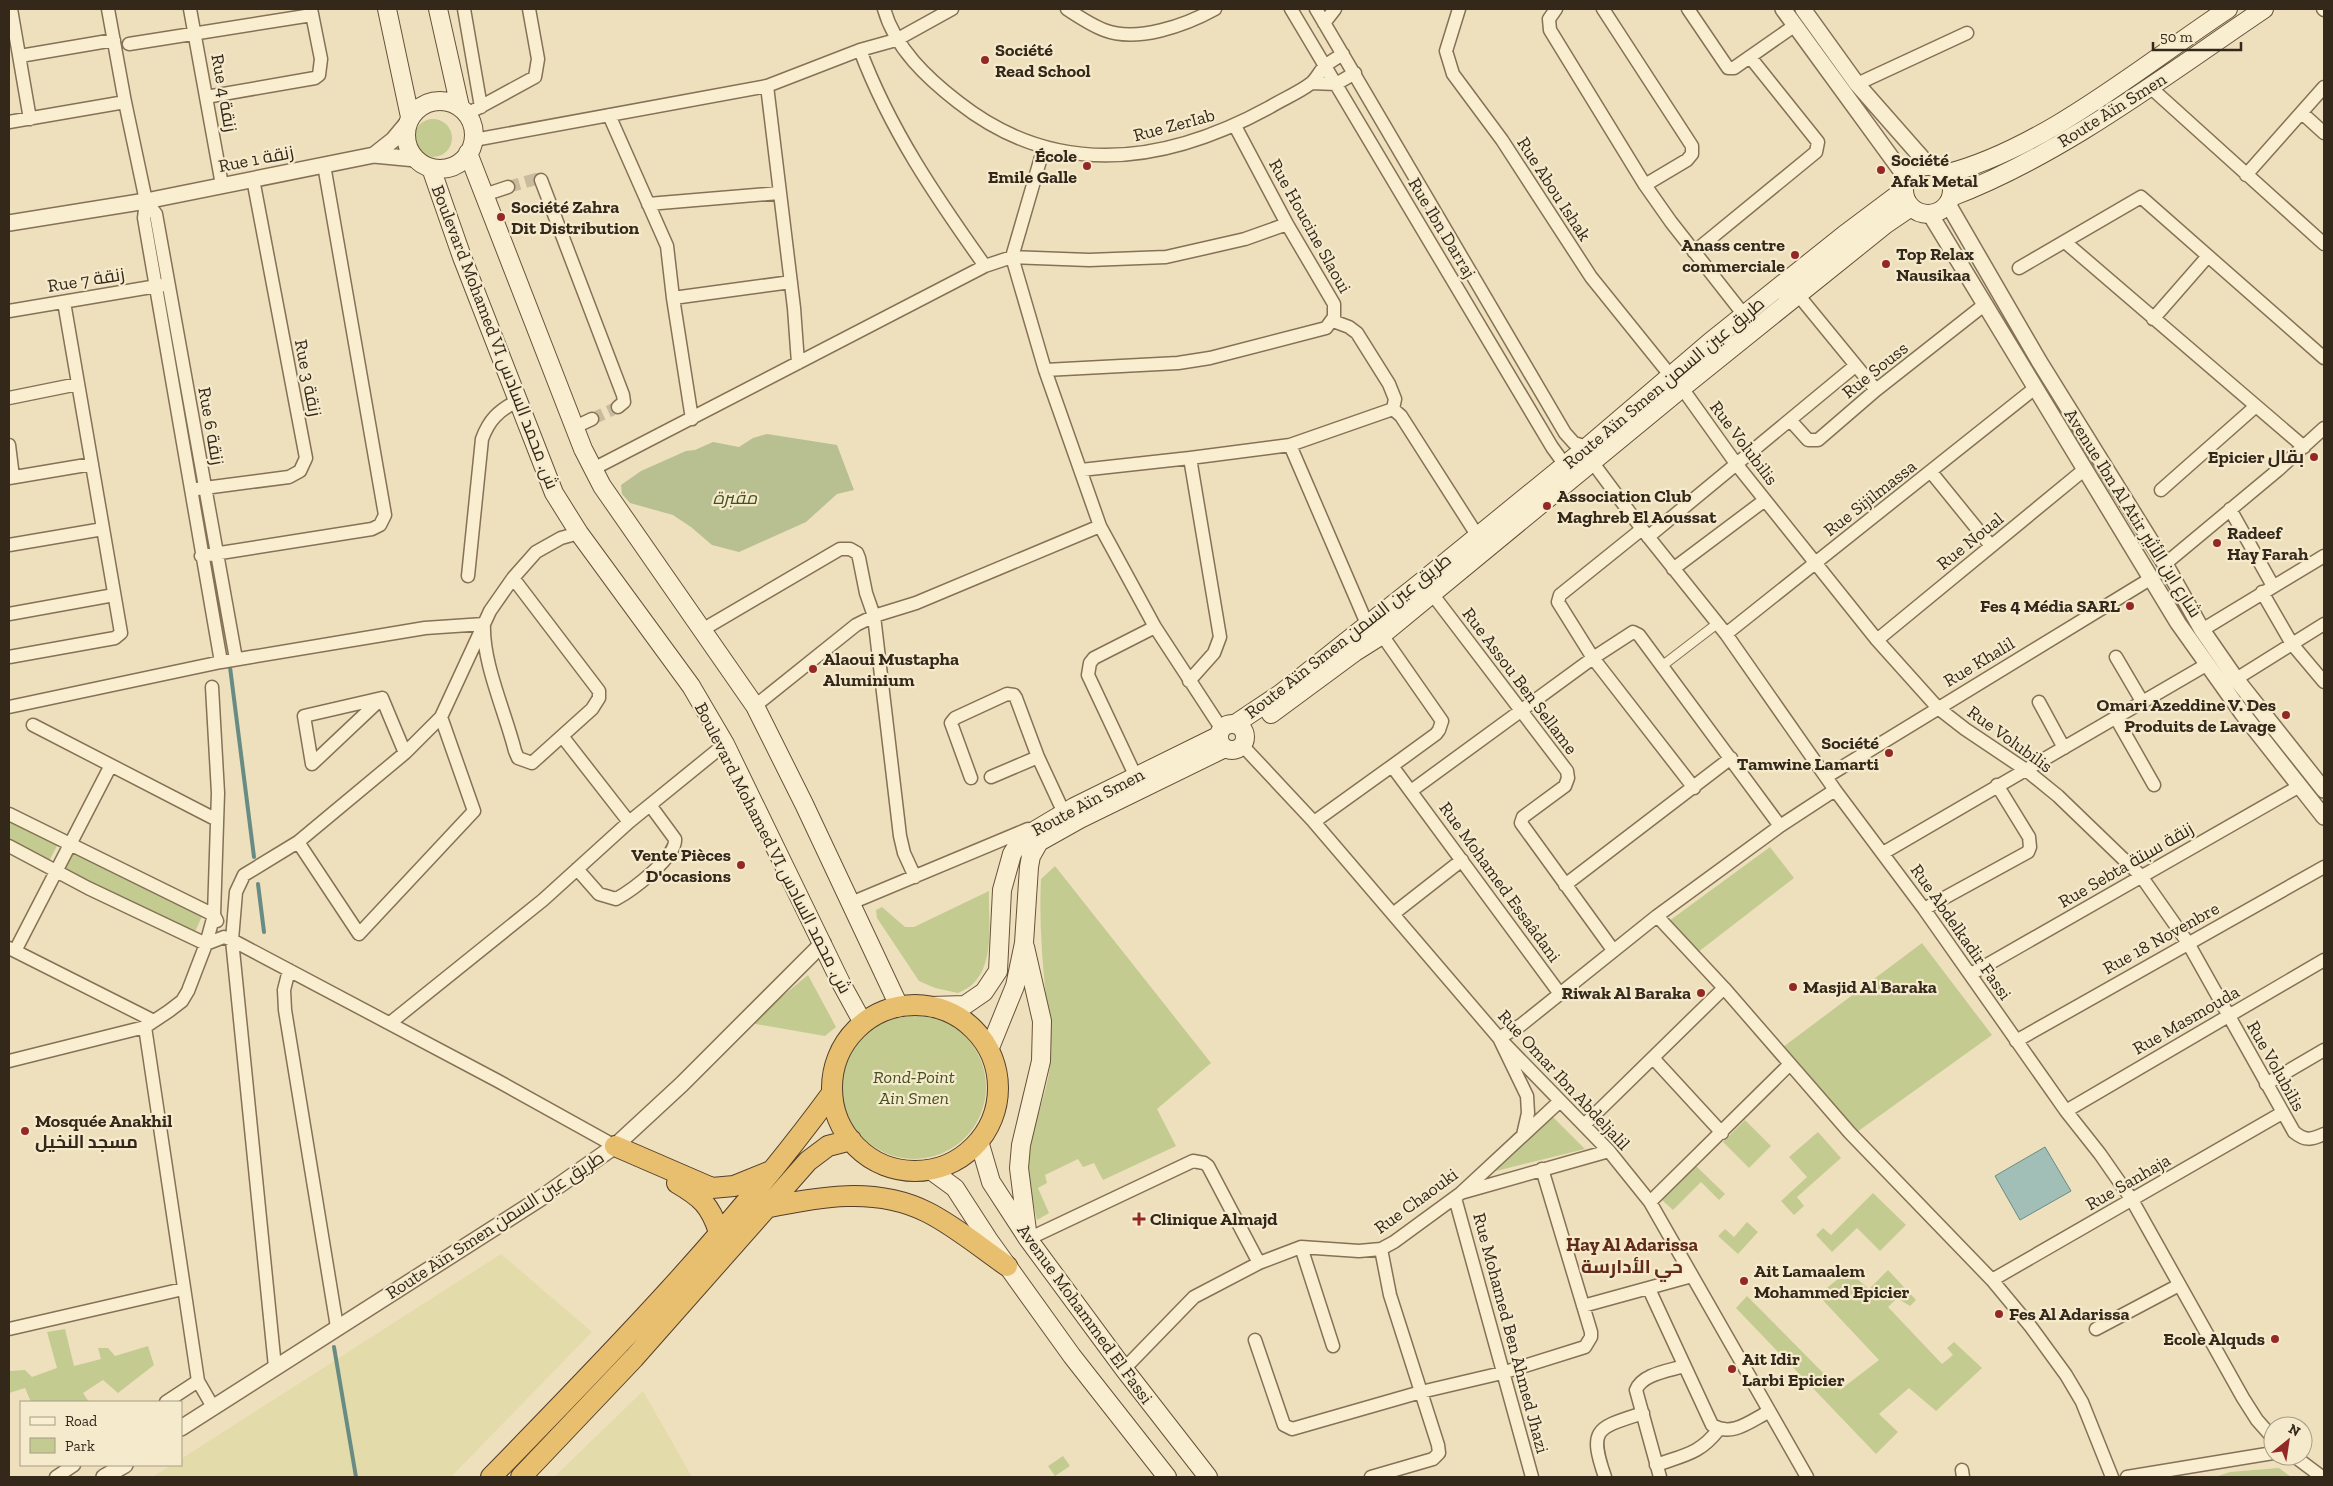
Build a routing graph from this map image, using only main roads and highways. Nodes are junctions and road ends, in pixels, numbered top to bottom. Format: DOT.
graph roads {
  1 [pos="387,9"];
  2 [pos="438,9"];
  3 [pos="2228,9"];
  4 [pos="2264,9"];
  5 [pos="470,110"];
  6 [pos="409,120"];
  7 [pos="471,147"];
  8 [pos="431,168"];
  9 [pos="1938,170"];
  10 [pos="1906,185"];
  11 [pos="1949,200"];
  12 [pos="1911,207"];
  13 [pos="1590,455"];
  14 [pos="1231,735"];
  15 [pos="1024,943"];
  16 [pos="899,1006"];
  17 [pos="930,1006"];
  18 [pos="863,1023"];
  19 [pos="989,1050"];
  20 [pos="832,1093"];
  21 [pos="851,1140"];
  22 [pos="979,1141"];
  23 [pos="775,1169"];
  24 [pos="929,1169"];
  25 [pos="765,1208"];
  26 [pos="719,1232"];
  27 [pos="1028,1239"];
  28 [pos="1007,1266"];
  29 [pos="491,1477"];
  30 [pos="521,1477"];
  31 [pos="1167,1477"];
  32 [pos="1208,1477"];
  1 -- 6 [label="main road"];
  2 -- 5 [label="main road"];
  3 -- 9 [label="main road, Route Aïn Smen"];
  4 -- 11 [label="main road, Route Aïn Smen"];
  5 -- 6 [label="main road"];
  5 -- 7 [label="main road"];
  6 -- 8 [label="main road"];
  7 -- 8 [label="main road"];
  7 -- 16 [label="main road"];
  8 -- 18 [label="main road, Boulevard Mohamed VI ش. محمد السادس"];
  9 -- 10 [label="main road"];
  9 -- 11 [label="main road"];
  10 -- 12 [label="main road"];
  10 -- 13 [label="main road, Route Aïn Smen طريق عين السمن"];
  11 -- 12 [label="main road"];
  12 -- 13 [label="main road, Route Aïn Smen طريق عين السمن"];
  13 -- 14 [label="main road, Route Aïn Smen طريق عين السمن"];
  13 -- 14 [label="main road, Route Aïn Smen طريق عين السمن"];
  14 -- 15 [label="main road, Route Aïn Smen"];
  14 -- 17 [label="main road, Route Aïn Smen"];
  15 -- 19 [label="main road, Route Aïn Smen"];
  15 -- 27 [label="main road"];
  16 -- 17 [label="highway"];
  16 -- 18 [label="highway"];
  17 -- 19 [label="highway"];
  18 -- 20 [label="highway"];
  19 -- 22 [label="highway"];
  20 -- 21 [label="highway"];
  20 -- 23 [label="highway"];
  21 -- 24 [label="highway"];
  21 -- 25 [label="highway"];
  22 -- 24 [label="highway"];
  22 -- 27 [label="main road, Avenue Mohammed El Fassi"];
  23 -- 26 [label="highway"];
  23 -- 26 [label="highway"];
  24 -- 28 [label="main road, Avenue Mohammed El Fassi"];
  25 -- 28 [label="highway"];
  25 -- 30 [label="highway"];
  26 -- 29 [label="highway"];
  27 -- 32 [label="main road, Avenue Mohammed El Fassi"];
  28 -- 31 [label="main road, Avenue Mohammed El Fassi"];
}
